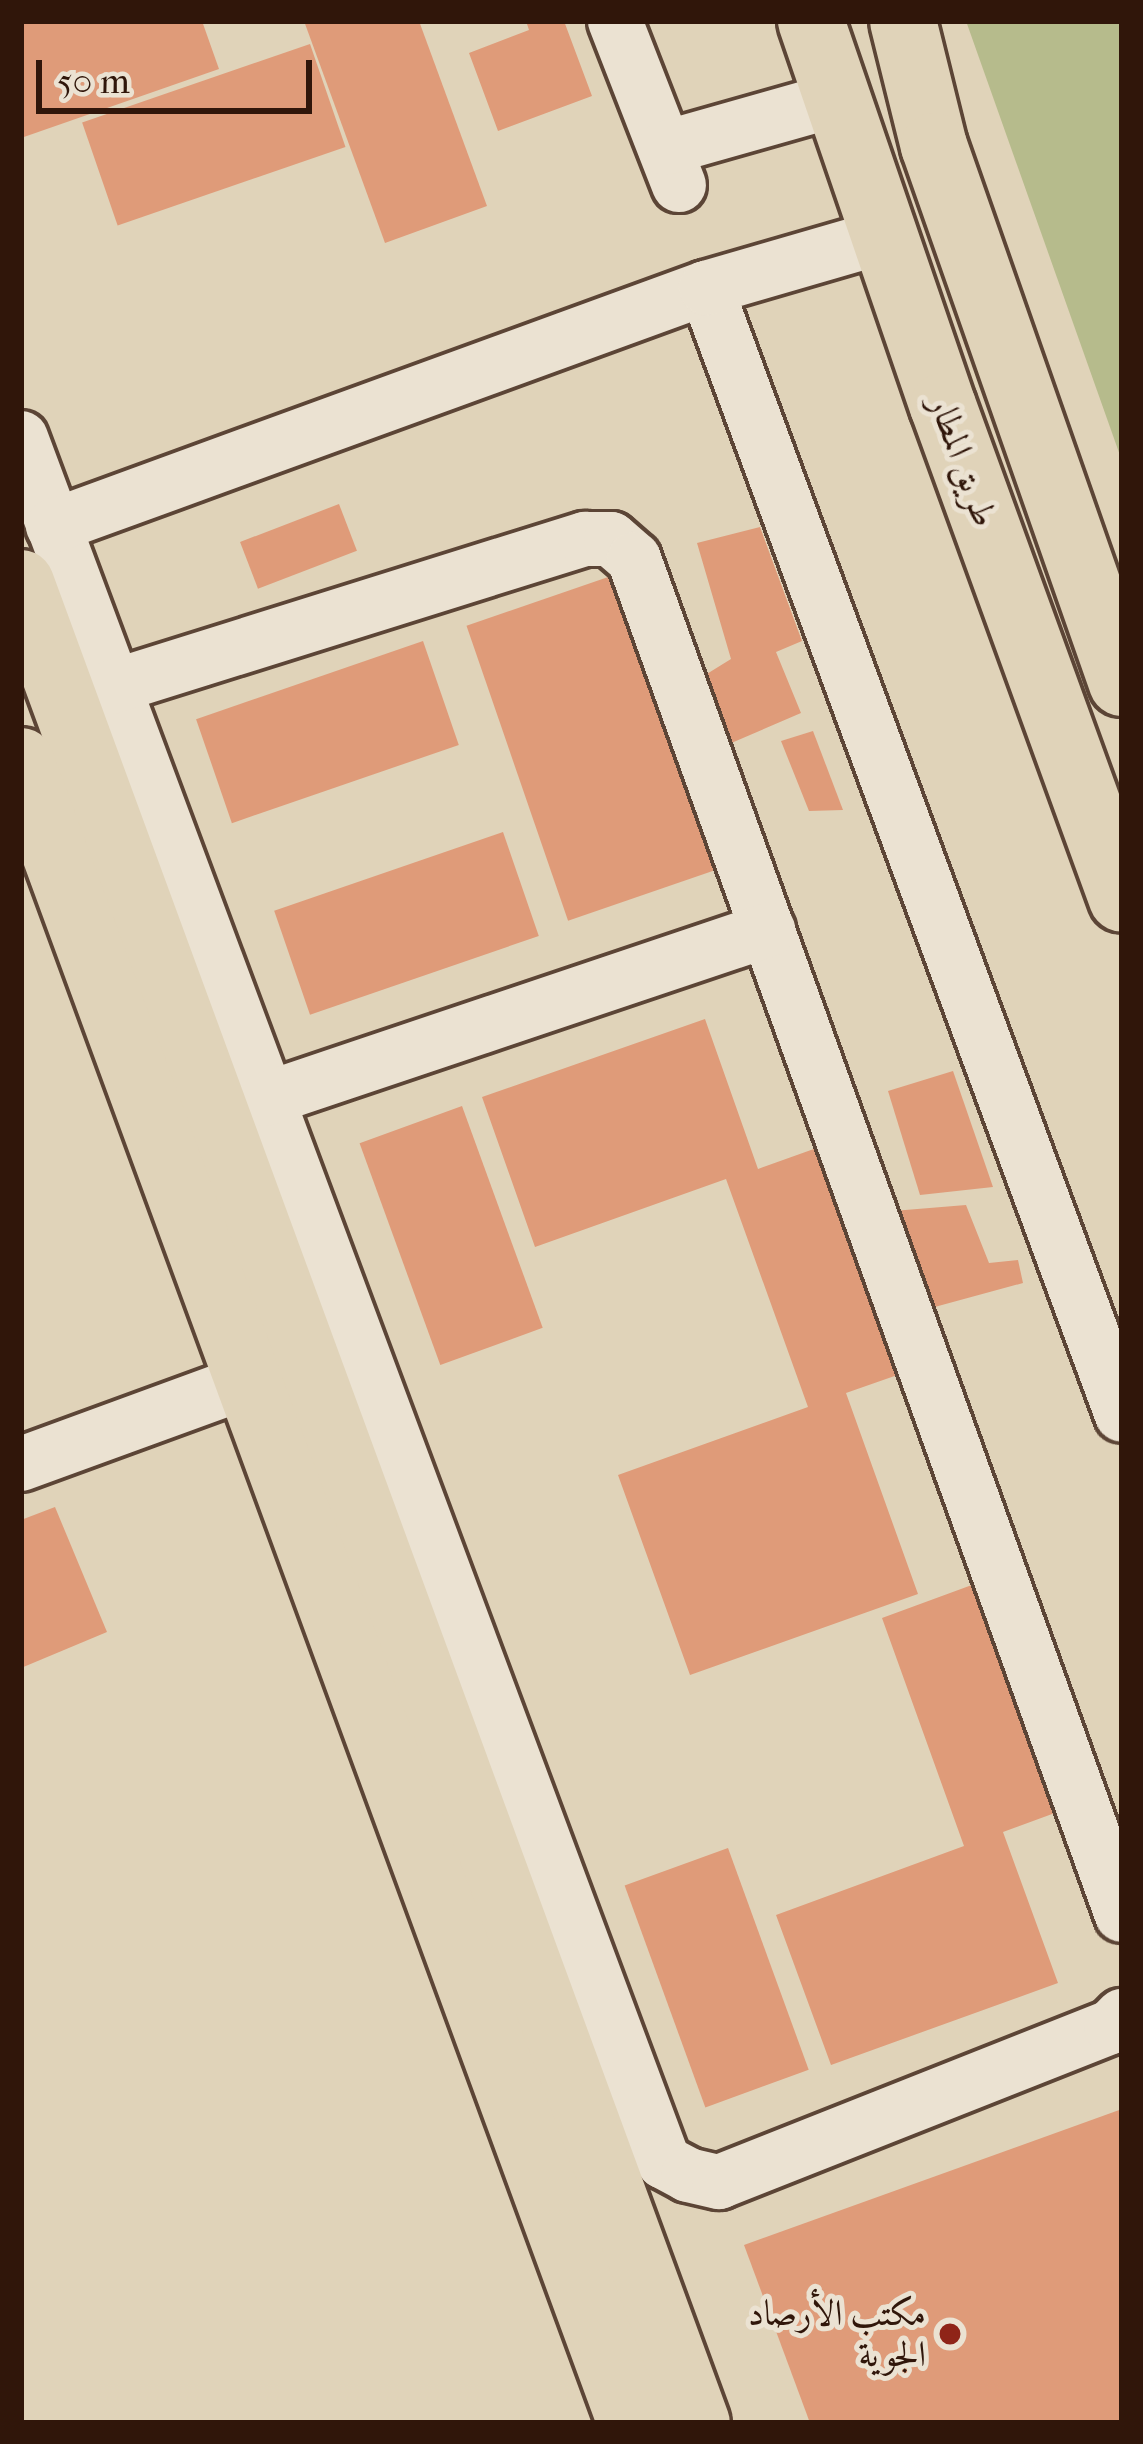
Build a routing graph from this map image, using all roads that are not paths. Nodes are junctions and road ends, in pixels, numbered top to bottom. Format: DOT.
graph roads {
  1 [pos="615,21"];
  2 [pos="811,21"];
  3 [pos="888,21"];
  4 [pos="902,21"];
  5 [pos="838,99"];
  6 [pos="934,146"];
  7 [pos="885,236"];
  8 [pos="706,288"];
  9 [pos="21,439"];
  10 [pos="52,526"];
  11 [pos="21,583"];
  12 [pos="1122,683"];
  13 [pos="112,686"];
  14 [pos="21,761"];
  15 [pos="1122,899"];
  16 [pos="768,930"];
  17 [pos="266,1099"];
  18 [pos="258,1347"];
  19 [pos="1122,1415"];
  20 [pos="21,1464"];
  21 [pos="1122,1915"];
  22 [pos="1122,2016"];
  23 [pos="631,2423"];
  24 [pos="697,2423"];
  1 -- 5 [label="lane"];
  2 -- 5 [label="main road, طريق المطار"];
  3 -- 6 [label="main road"];
  4 -- 6 [label="main road"];
  5 -- 7 [label="main road, طريق المطار"];
  6 -- 12 [label="main road"];
  7 -- 8 [label="lane"];
  7 -- 15 [label="main road, طريق المطار"];
  8 -- 10 [label="lane"];
  8 -- 19 [label="lane"];
  9 -- 10 [label="lane"];
  10 -- 13 [label="lane"];
  11 -- 18 [label="main road"];
  13 -- 16 [label="lane"];
  13 -- 17 [label="lane"];
  14 -- 18 [label="main road"];
  16 -- 17 [label="lane"];
  16 -- 21 [label="lane"];
  17 -- 22 [label="lane"];
  18 -- 20 [label="lane"];
  18 -- 23 [label="main road"];
  18 -- 24 [label="main road"];
}
